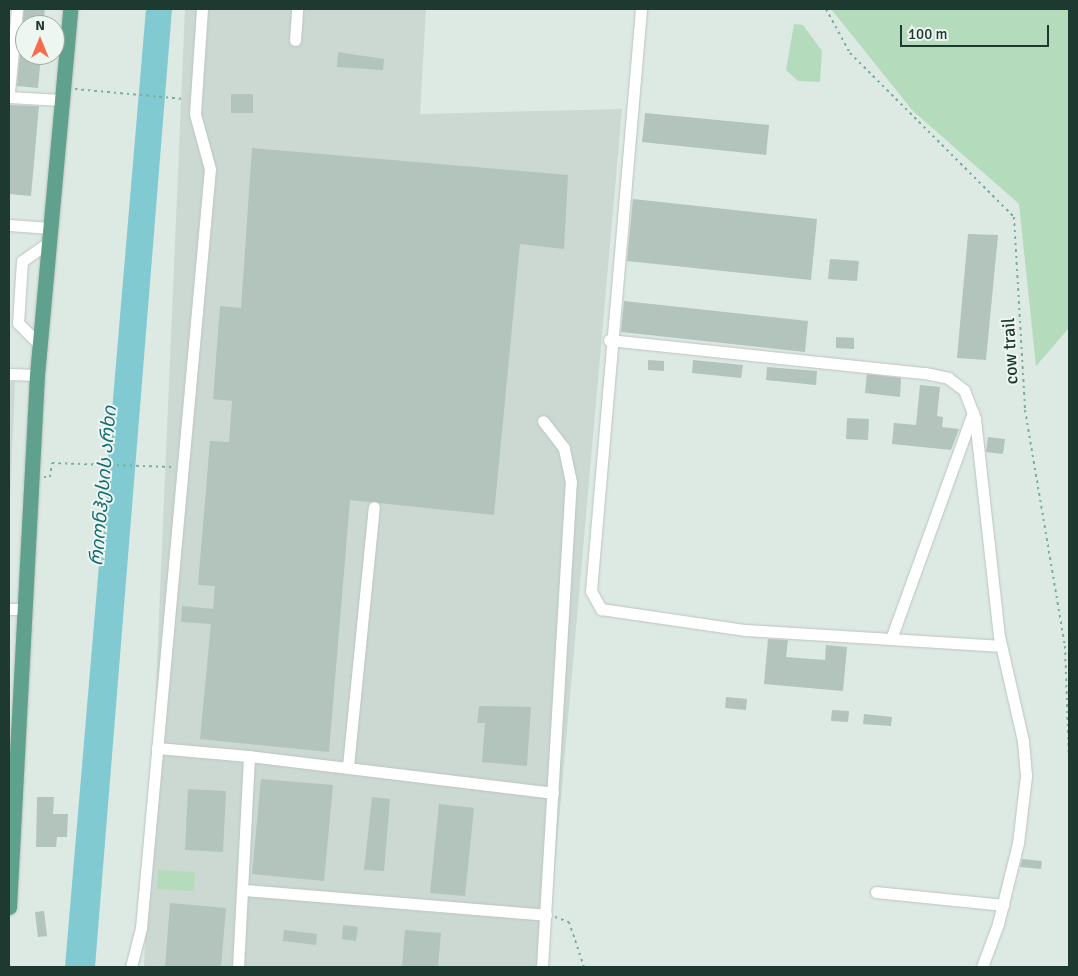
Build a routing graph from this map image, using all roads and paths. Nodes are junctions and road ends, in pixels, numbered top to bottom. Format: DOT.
graph roads {
  1 [pos="16,9"];
  2 [pos="70,9"];
  3 [pos="202,9"];
  4 [pos="297,9"];
  5 [pos="641,9"];
  6 [pos="826,9"];
  7 [pos="295,40"];
  8 [pos="9,92"];
  9 [pos="62,94"];
  10 [pos="9,97"];
  11 [pos="182,99"];
  12 [pos="9,225"];
  13 [pos="49,235"];
  14 [pos="609,340"];
  15 [pos="39,344"];
  16 [pos="9,374"];
  17 [pos="36,375"];
  18 [pos="973,412"];
  19 [pos="543,421"];
  20 [pos="181,467"];
  21 [pos="30,476"];
  22 [pos="374,507"];
  23 [pos="16,609"];
  24 [pos="892,639"];
  25 [pos="1001,646"];
  26 [pos="14,728"];
  27 [pos="157,748"];
  28 [pos="249,756"];
  29 [pos="1069,764"];
  30 [pos="348,766"];
  31 [pos="12,780"];
  32 [pos="553,793"];
  33 [pos="1069,857"];
  34 [pos="1069,876"];
  35 [pos="244,890"];
  36 [pos="876,892"];
  37 [pos="1003,905"];
  38 [pos="9,907"];
  39 [pos="546,914"];
  40 [pos="131,967"];
  41 [pos="238,967"];
  42 [pos="542,967"];
  43 [pos="584,967"];
  44 [pos="982,967"];
  1 -- 8 [label="street"];
  2 -- 9 [label="main road"];
  3 -- 20 [label="street"];
  4 -- 7 [label="street"];
  5 -- 14 [label="street"];
  6 -- 29 [label="path, cow trail"];
  9 -- 10 [label="street"];
  9 -- 11 [label="path"];
  9 -- 13 [label="main road"];
  12 -- 13 [label="street"];
  13 -- 15 [label="main road"];
  13 -- 15 [label="street"];
  14 -- 18 [label="street"];
  14 -- 24 [label="street"];
  15 -- 17 [label="main road"];
  16 -- 17 [label="street"];
  17 -- 21 [label="main road"];
  18 -- 24 [label="street"];
  18 -- 25 [label="street"];
  19 -- 32 [label="street"];
  20 -- 21 [label="path"];
  20 -- 27 [label="street"];
  21 -- 23 [label="main road"];
  22 -- 30 [label="street"];
  23 -- 26 [label="main road"];
  24 -- 25 [label="street"];
  25 -- 37 [label="street"];
  26 -- 31 [label="main road"];
  27 -- 28 [label="street"];
  27 -- 40 [label="street"];
  28 -- 30 [label="street"];
  28 -- 35 [label="street"];
  30 -- 32 [label="street"];
  31 -- 38 [label="main road"];
  32 -- 39 [label="street"];
  33 -- 34 [label="path"];
  35 -- 39 [label="street"];
  35 -- 41 [label="street"];
  36 -- 37 [label="street"];
  37 -- 44 [label="street"];
  39 -- 42 [label="street"];
  39 -- 43 [label="path"];
}
